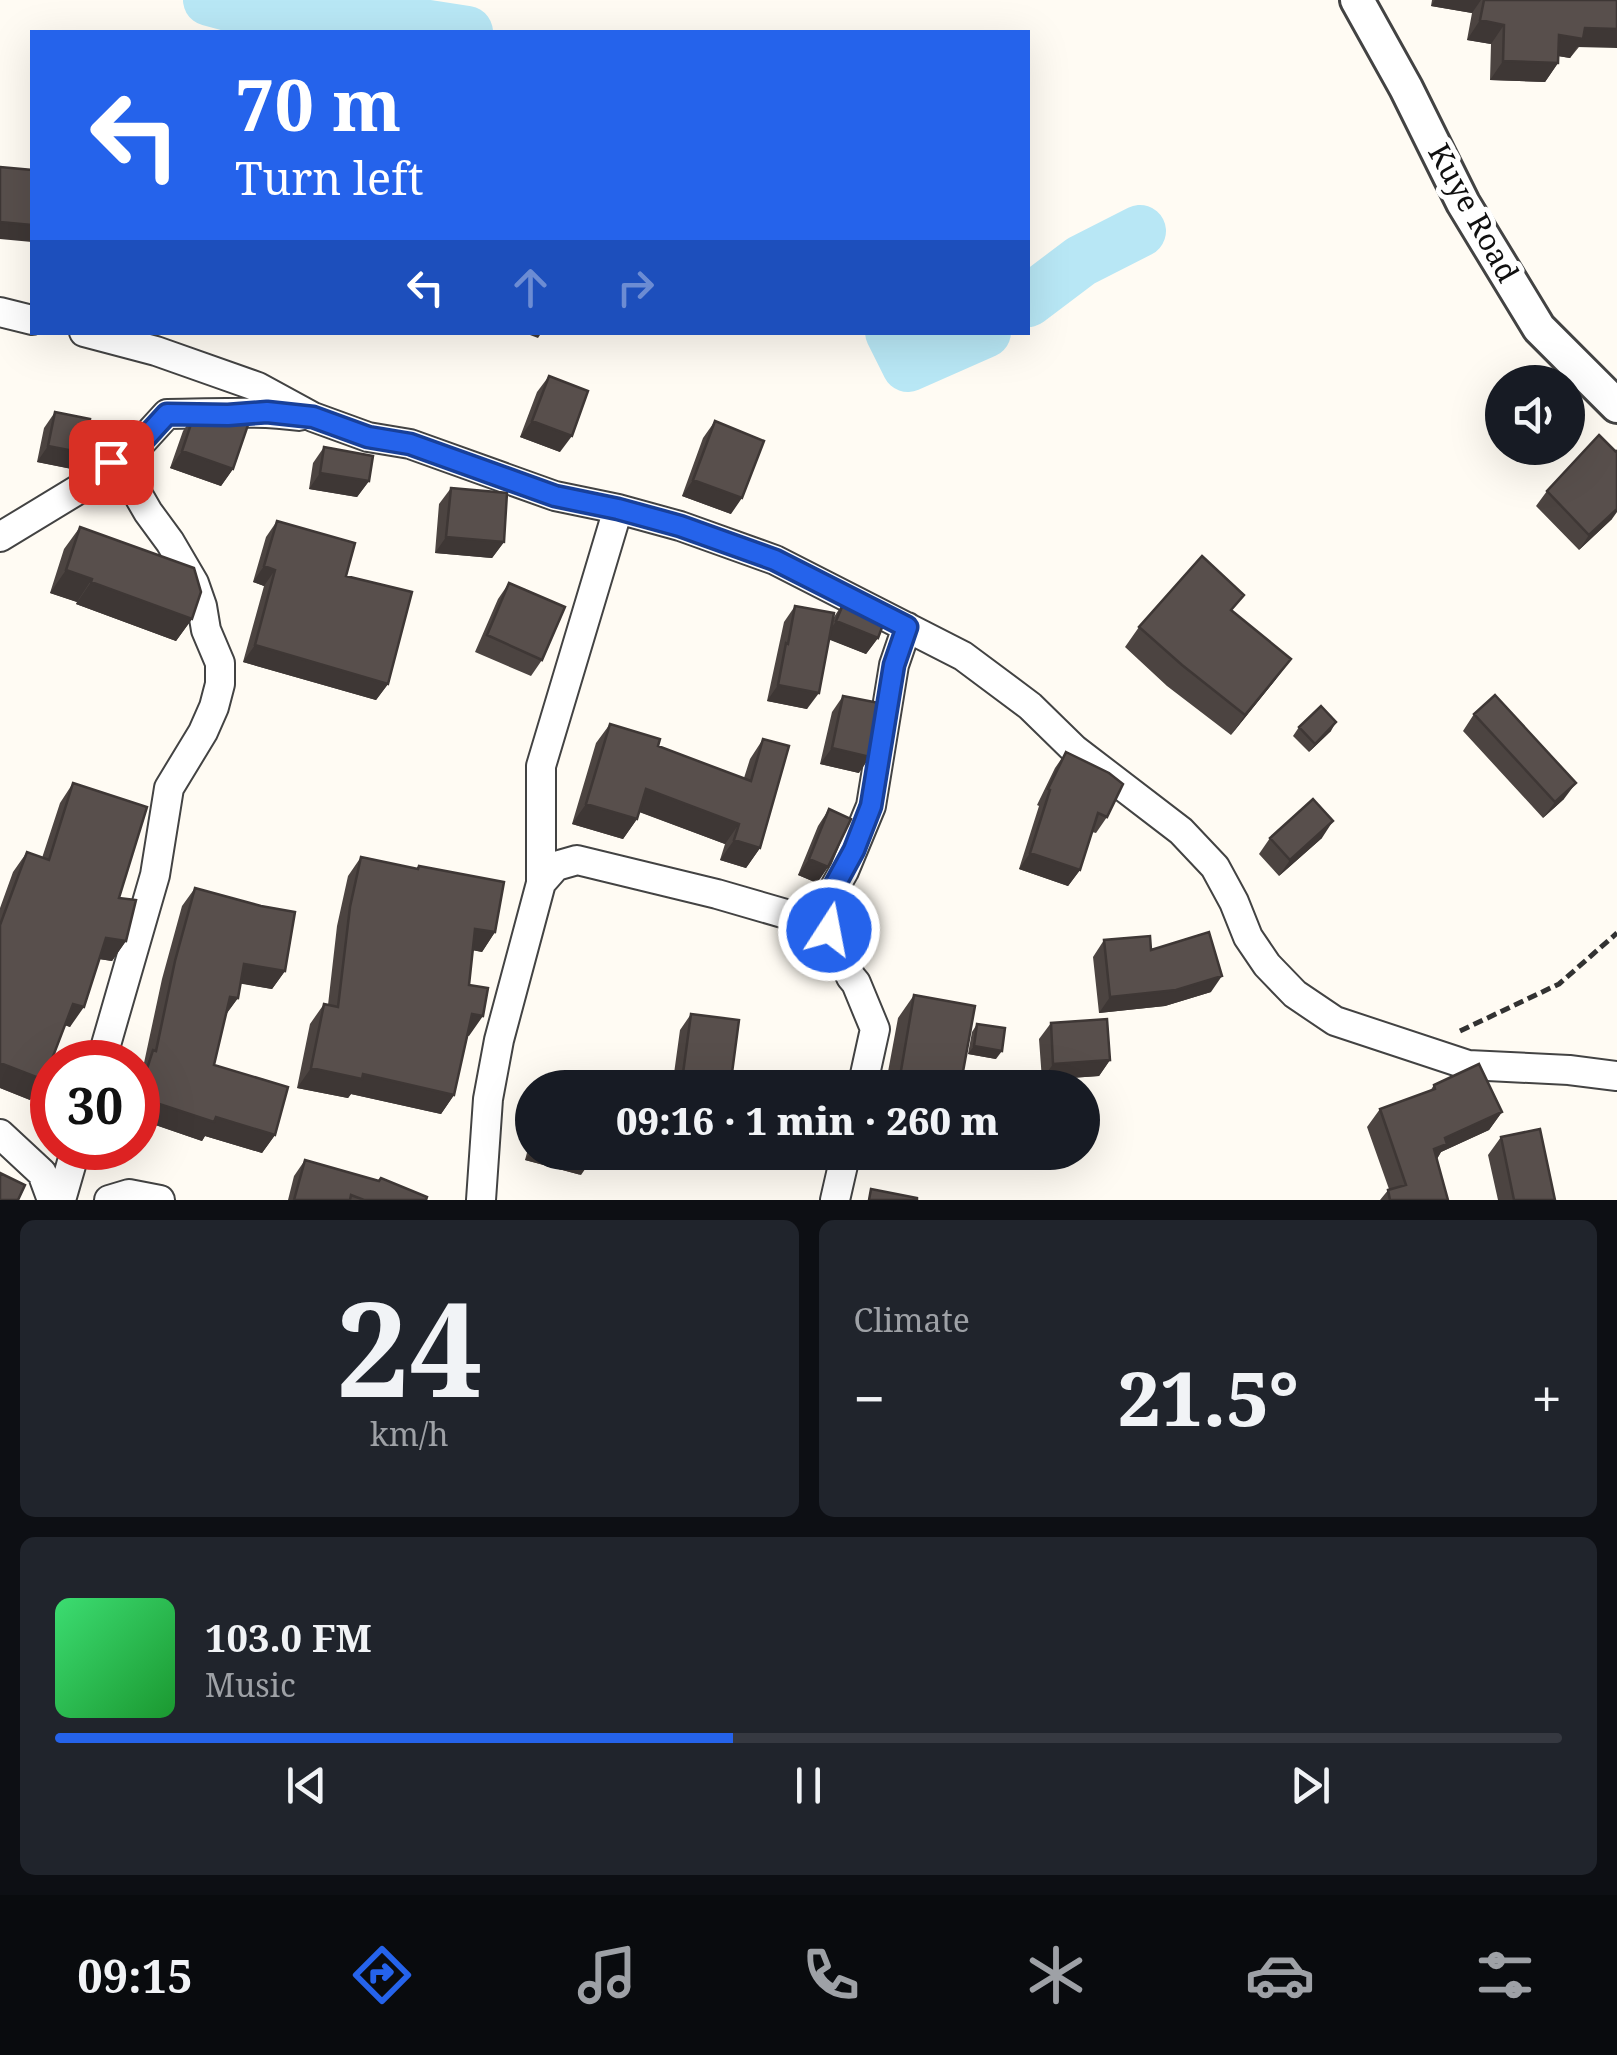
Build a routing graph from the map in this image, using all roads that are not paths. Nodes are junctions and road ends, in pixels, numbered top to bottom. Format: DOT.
graph roads {
  1 [pos="1358,0"];
  2 [pos="0,312"];
  3 [pos="30,320"];
  4 [pos="95,335"];
  5 [pos="1617,406"];
  6 [pos="313,417"];
  7 [pos="125,460"];
  8 [pos="618,509"];
  9 [pos="0,537"];
  10 [pos="907,627"];
  11 [pos="541,883"];
  12 [pos="829,930"];
  13 [pos="107,1040"];
  14 [pos="866,1070"];
  15 [pos="1617,1076"];
  16 [pos="0,1134"];
  17 [pos="70,1170"];
  18 [pos="842,1170"];
  19 [pos="52,1200"];
  20 [pos="61,1200"];
  21 [pos="109,1200"];
  22 [pos="160,1200"];
  23 [pos="482,1200"];
  24 [pos="835,1200"];
  1 -- 5 [label="street, Kuye Road"];
  2 -- 3 [label="street"];
  4 -- 6 [label="street"];
  6 -- 7 [label="street"];
  6 -- 8 [label="street"];
  7 -- 9 [label="street"];
  7 -- 13 [label="street"];
  8 -- 10 [label="street"];
  8 -- 11 [label="street"];
  10 -- 12 [label="street"];
  10 -- 15 [label="street"];
  11 -- 12 [label="street"];
  11 -- 23 [label="street"];
  12 -- 14 [label="street"];
  16 -- 19 [label="street"];
  17 -- 20 [label="street"];
  18 -- 24 [label="street"];
  21 -- 22 [label="street"];
}
